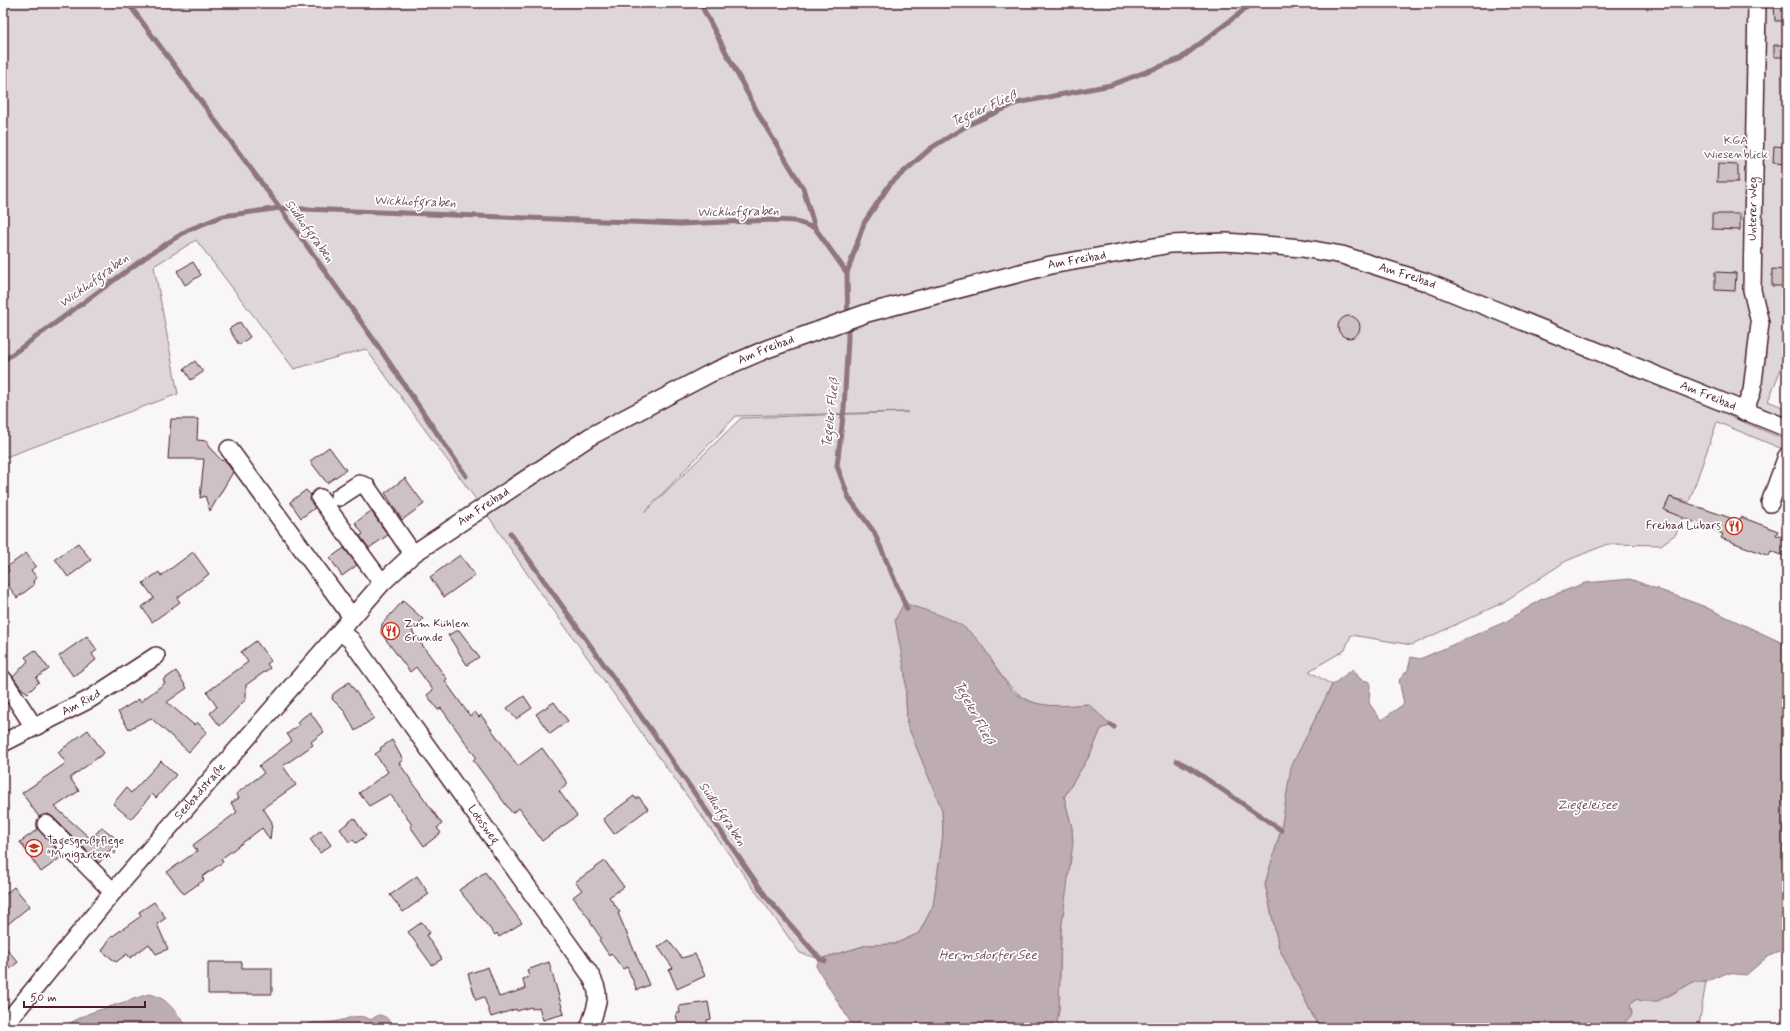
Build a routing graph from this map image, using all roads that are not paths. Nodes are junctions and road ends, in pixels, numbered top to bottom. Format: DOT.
graph roads {
  1 [pos="1757,3"];
  2 [pos="1744,412"];
  3 [pos="1787,428"];
  4 [pos="229,449"];
  5 [pos="1787,456"];
  6 [pos="339,497"];
  7 [pos="320,498"];
  8 [pos="1770,503"];
  9 [pos="408,558"];
  10 [pos="382,583"];
  11 [pos="352,617"];
  12 [pos="341,632"];
  13 [pos="156,656"];
  14 [pos="3,678"];
  15 [pos="34,728"];
  16 [pos="3,743"];
  17 [pos="46,824"];
  18 [pos="113,892"];
  19 [pos="3,1027"];
  20 [pos="588,1028"];
  1 -- 2 [label="street, Unterer Weg"];
  2 -- 3 [label="street, Am Freibad"];
  2 -- 9 [label="street, Am Freibad"];
  4 -- 11 [label="street"];
  5 -- 8 [label="street"];
  6 -- 9 [label="street"];
  7 -- 10 [label="street"];
  9 -- 10 [label="street, Seebadstraße"];
  10 -- 11 [label="street, Seebadstraße"];
  11 -- 12 [label="street, Seebadstraße"];
  12 -- 18 [label="street, Seebadstraße"];
  12 -- 20 [label="street, Lotosweg"];
  13 -- 15 [label="street, Am Ried"];
  14 -- 15 [label="street"];
  15 -- 16 [label="street, Am Ried"];
  17 -- 18 [label="street"];
  18 -- 19 [label="street, Seebadstraße"];
}
